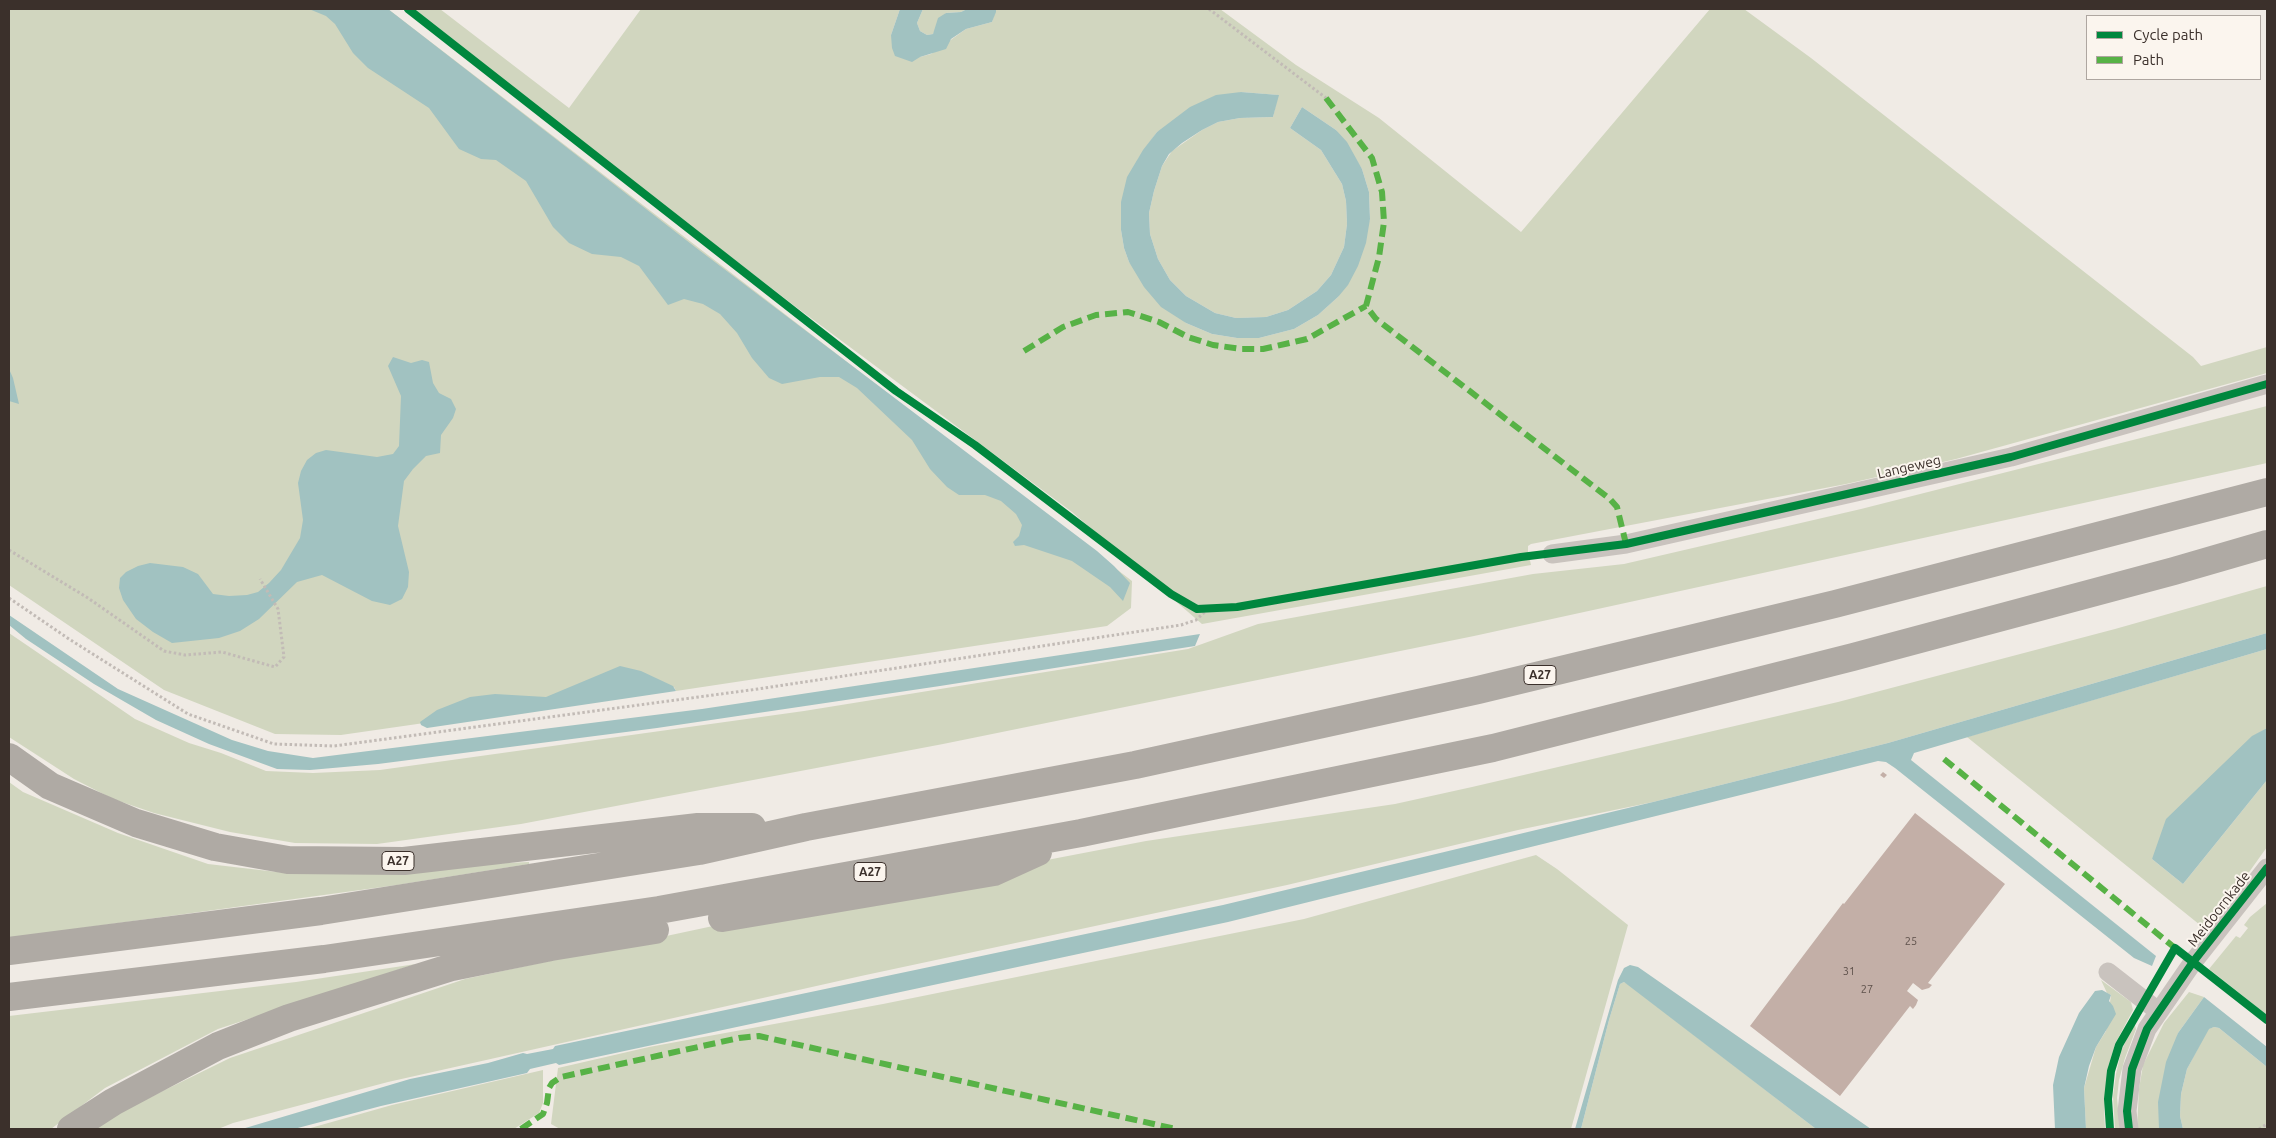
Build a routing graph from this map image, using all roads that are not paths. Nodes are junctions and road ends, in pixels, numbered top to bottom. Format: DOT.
graph roads {
  1 [pos="2267,384"];
  2 [pos="2267,492"];
  3 [pos="2267,544"];
  4 [pos="1552,554"];
  5 [pos="9,757"];
  6 [pos="806,827"];
  7 [pos="1081,833"];
  8 [pos="2267,868"];
  9 [pos="9,951"];
  10 [pos="2108,972"];
  11 [pos="9,997"];
  12 [pos="2158,1011"];
  13 [pos="71,1129"];
  14 [pos="2128,1129"];
  1 -- 4 [label="street, Langeweg"];
  2 -- 6 [label="highway, A27"];
  3 -- 7 [label="highway, A27"];
  5 -- 6 [label="highway, A27"];
  6 -- 9 [label="highway, A27"];
  7 -- 11 [label="highway, A27"];
  7 -- 13 [label="highway, A27"];
  8 -- 12 [label="street, Meidoornkade"];
  10 -- 12 [label="street"];
  12 -- 14 [label="street, Meidoornkade"];
}
